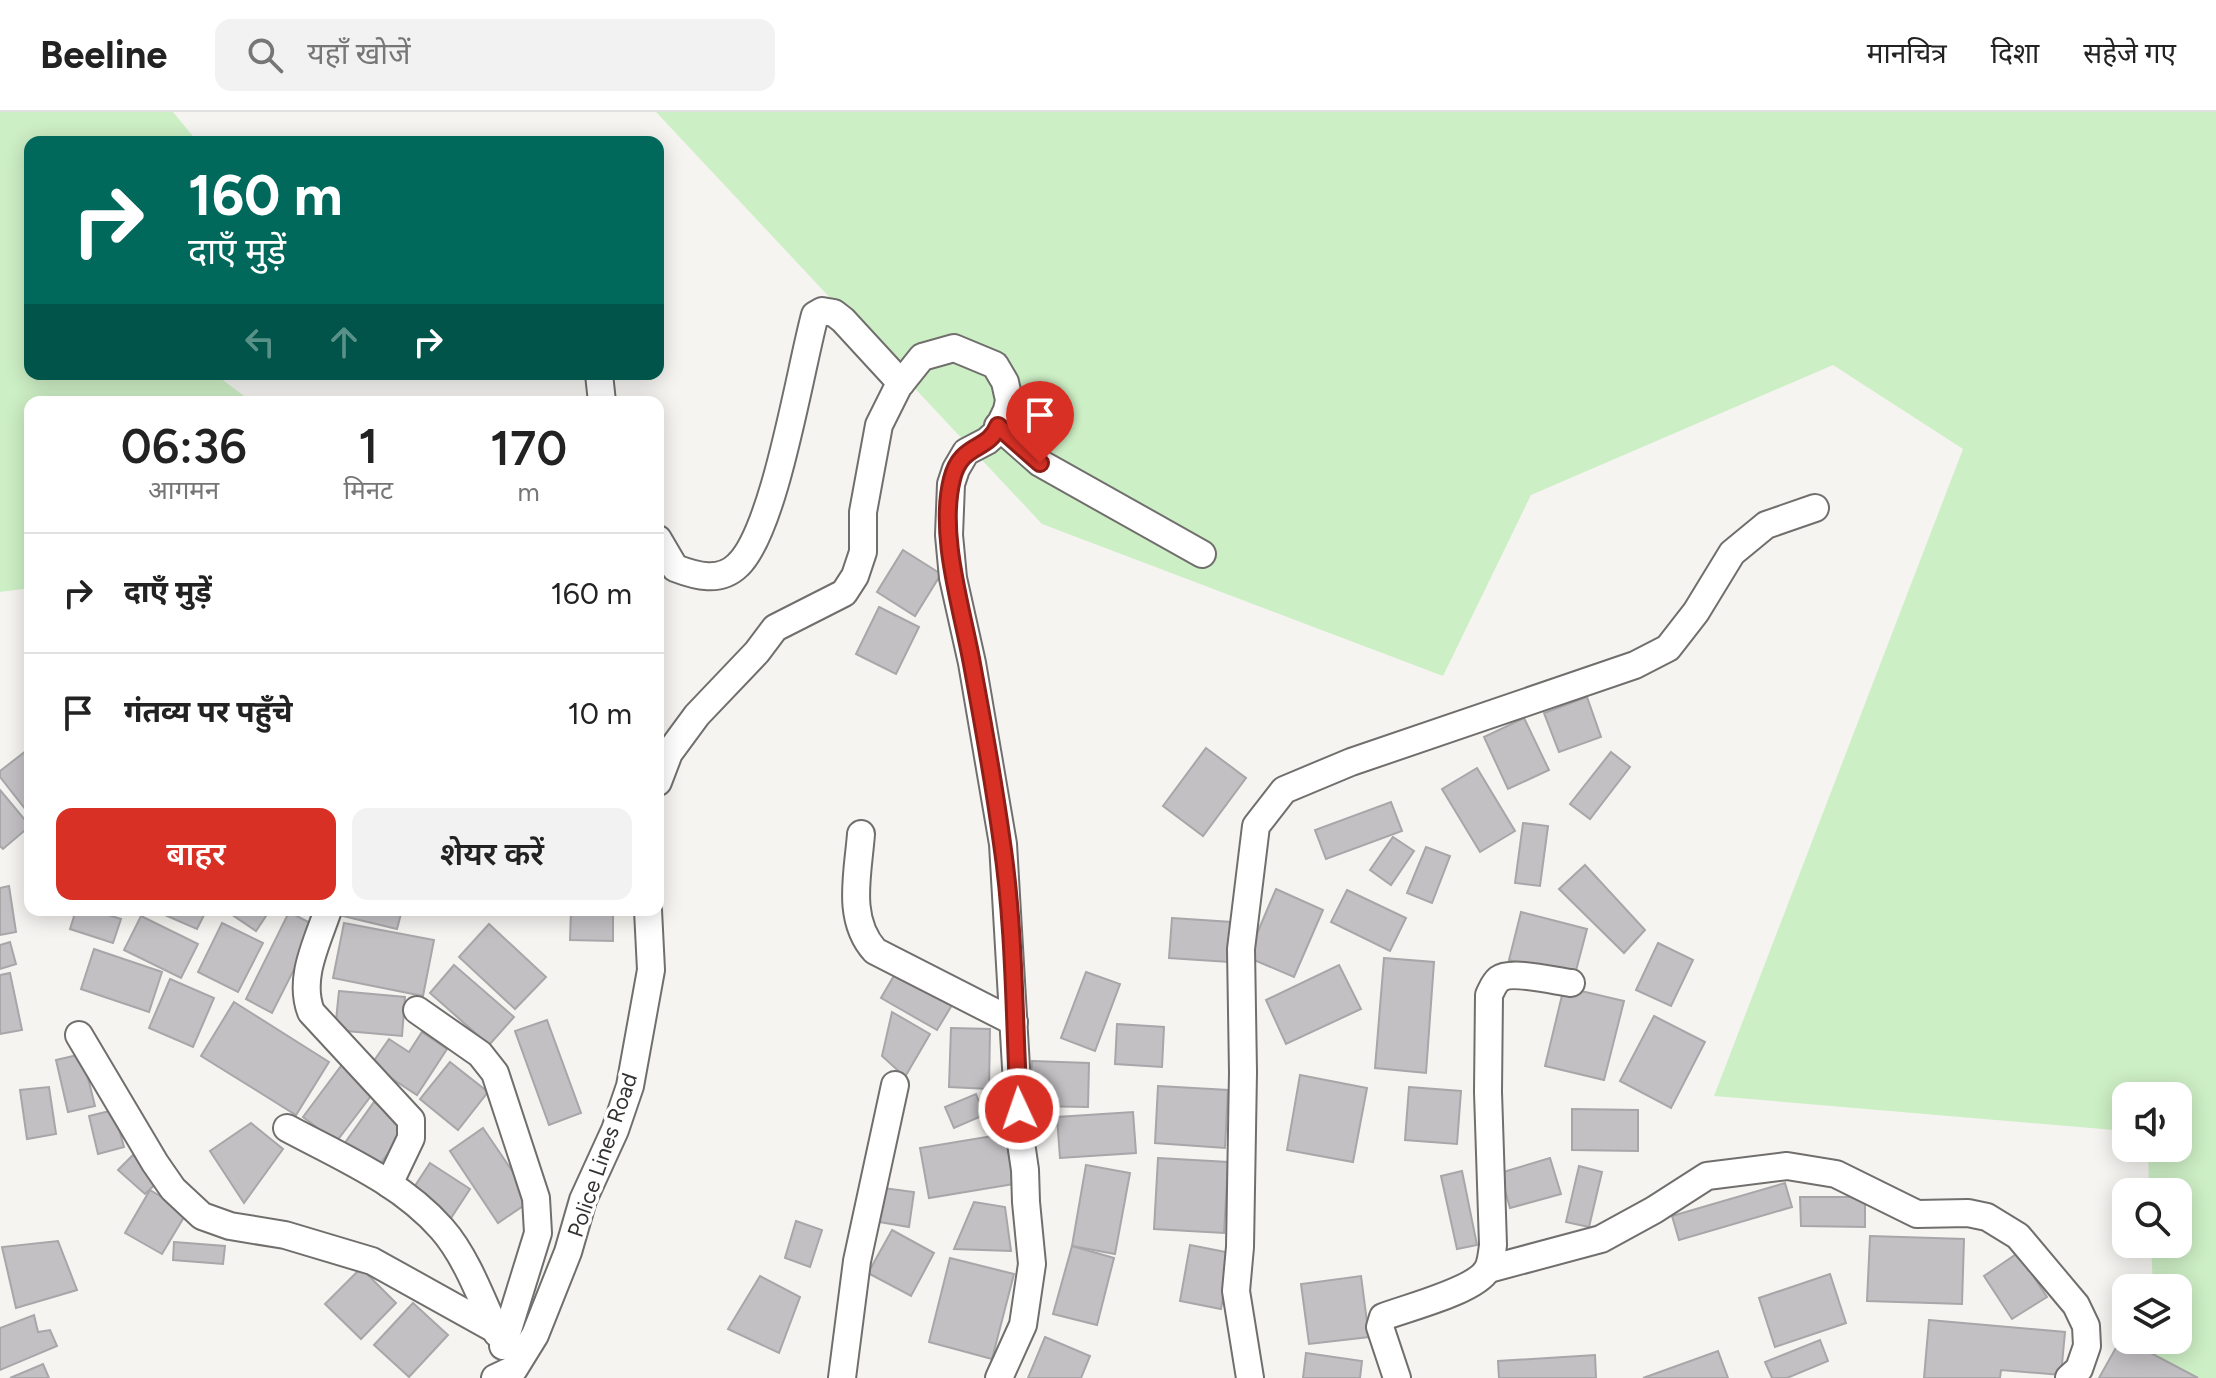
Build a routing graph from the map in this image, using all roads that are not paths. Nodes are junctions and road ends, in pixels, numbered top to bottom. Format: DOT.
graph roads {
  1 [pos="901,383"];
  2 [pos="998,426"];
  3 [pos="1815,508"];
  4 [pos="664,549"];
  5 [pos="1202,554"];
  6 [pos="664,766"];
  7 [pos="861,834"];
  8 [pos="326,916"];
  9 [pos="648,916"];
  10 [pos="1571,983"];
  11 [pos="417,1010"];
  12 [pos="1014,1022"];
  13 [pos="79,1035"];
  14 [pos="895,1085"];
  15 [pos="287,1128"];
  16 [pos="389,1184"];
  17 [pos="1489,1269"];
  18 [pos="502,1356"];
  19 [pos="1388,1370"];
  20 [pos="842,1378"];
  21 [pos="999,1378"];
  22 [pos="1250,1378"];
  23 [pos="2069,1378"];
  1 -- 2 [label="street"];
  1 -- 4 [label="street"];
  1 -- 6 [label="street"];
  2 -- 5 [label="street"];
  2 -- 12 [label="street"];
  3 -- 22 [label="street"];
  7 -- 12 [label="street"];
  8 -- 16 [label="street"];
  9 -- 18 [label="street, Police Lines Road"];
  10 -- 17 [label="street"];
  11 -- 18 [label="street"];
  12 -- 21 [label="street"];
  13 -- 18 [label="street"];
  14 -- 20 [label="street"];
  15 -- 16 [label="street"];
  16 -- 18 [label="street"];
  17 -- 19 [label="street"];
  17 -- 23 [label="street"];
}
